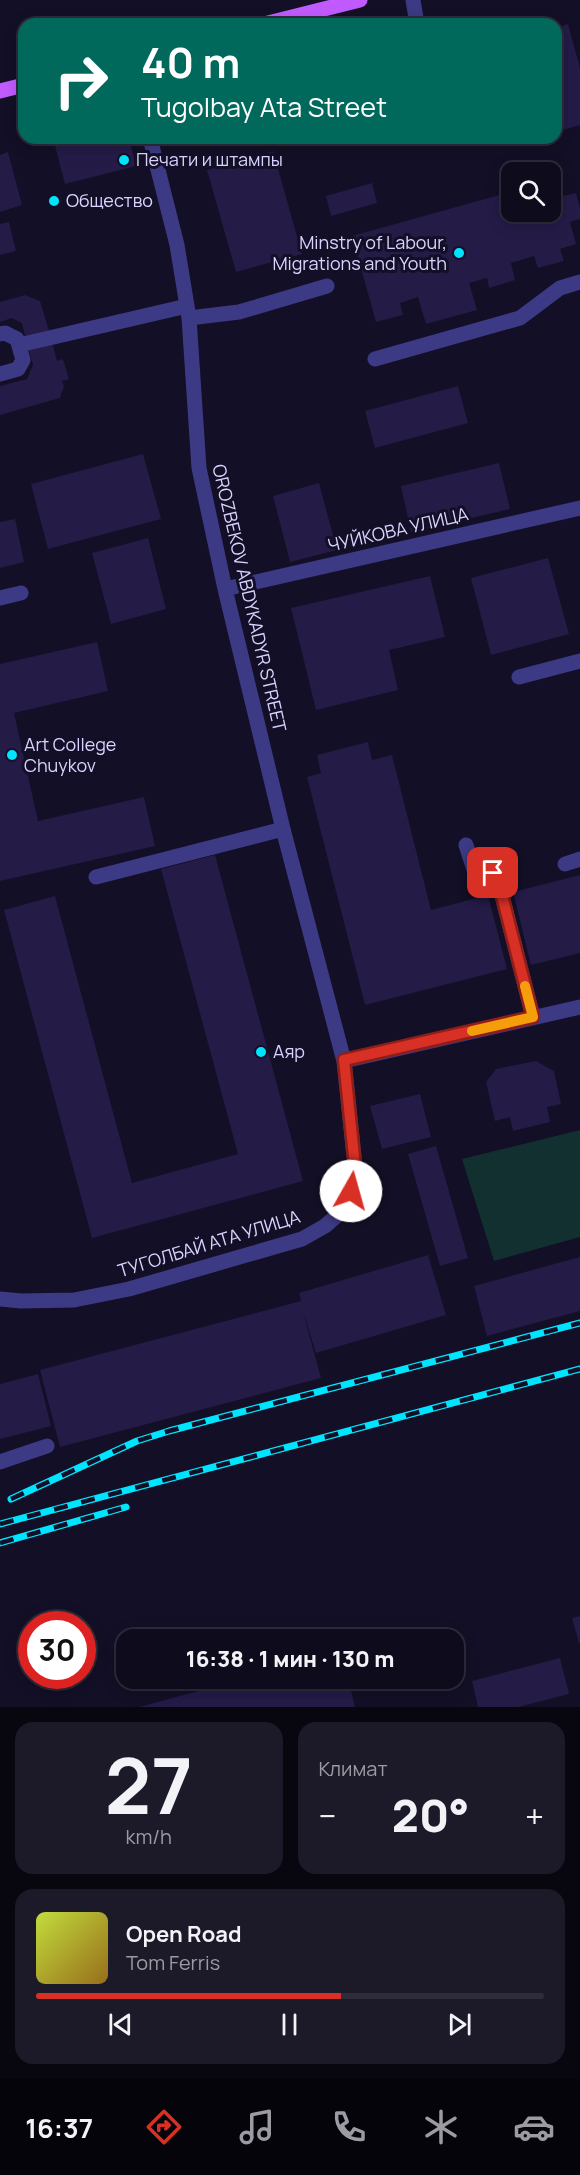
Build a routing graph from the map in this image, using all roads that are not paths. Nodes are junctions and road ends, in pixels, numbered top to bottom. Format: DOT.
graph roads {
  1 [pos="360,0"];
  2 [pos="413,0"];
  3 [pos="288,18"];
  4 [pos="416,18"];
  5 [pos="18,86"];
  6 [pos="0,91"];
  7 [pos="152,144"];
  8 [pos="580,282"];
  9 [pos="327,286"];
  10 [pos="188,312"];
  11 [pos="0,334"];
  12 [pos="19,345"];
  13 [pos="375,359"];
  14 [pos="0,374"];
  15 [pos="580,508"];
  16 [pos="225,589"];
  17 [pos="21,593"];
  18 [pos="0,598"];
  19 [pos="580,661"];
  20 [pos="519,677"];
  21 [pos="283,830"];
  22 [pos="466,845"];
  23 [pos="580,859"];
  24 [pos="565,864"];
  25 [pos="96,877"];
  26 [pos="580,1006"];
  27 [pos="533,1017"];
  28 [pos="344,1060"];
  29 [pos="0,1299"];
  30 [pos="47,1446"];
  31 [pos="0,1462"];
  1 -- 3 [label="main road"];
  2 -- 4 [label="street"];
  5 -- 6 [label="main road"];
  7 -- 10 [label="street, OROZBEKOV ABDYKADYR STREET"];
  8 -- 13 [label="street"];
  9 -- 10 [label="street"];
  10 -- 12 [label="street"];
  10 -- 16 [label="street, OROZBEKOV ABDYKADYR STREET"];
  11 -- 12 [label="street"];
  12 -- 14 [label="street"];
  15 -- 16 [label="street, ЧУЙКОВА УЛИЦА"];
  16 -- 21 [label="street, OROZBEKOV ABDYKADYR STREET"];
  17 -- 18 [label="street"];
  19 -- 20 [label="street"];
  21 -- 25 [label="street"];
  21 -- 28 [label="street, OROZBEKOV ABDYKADYR STREET"];
  22 -- 27 [label="street"];
  23 -- 24 [label="street"];
  26 -- 27 [label="street"];
  27 -- 28 [label="street"];
  28 -- 29 [label="street, ТУГОЛБАЙ АТА УЛИЦА"];
  30 -- 31 [label="street"];
}
